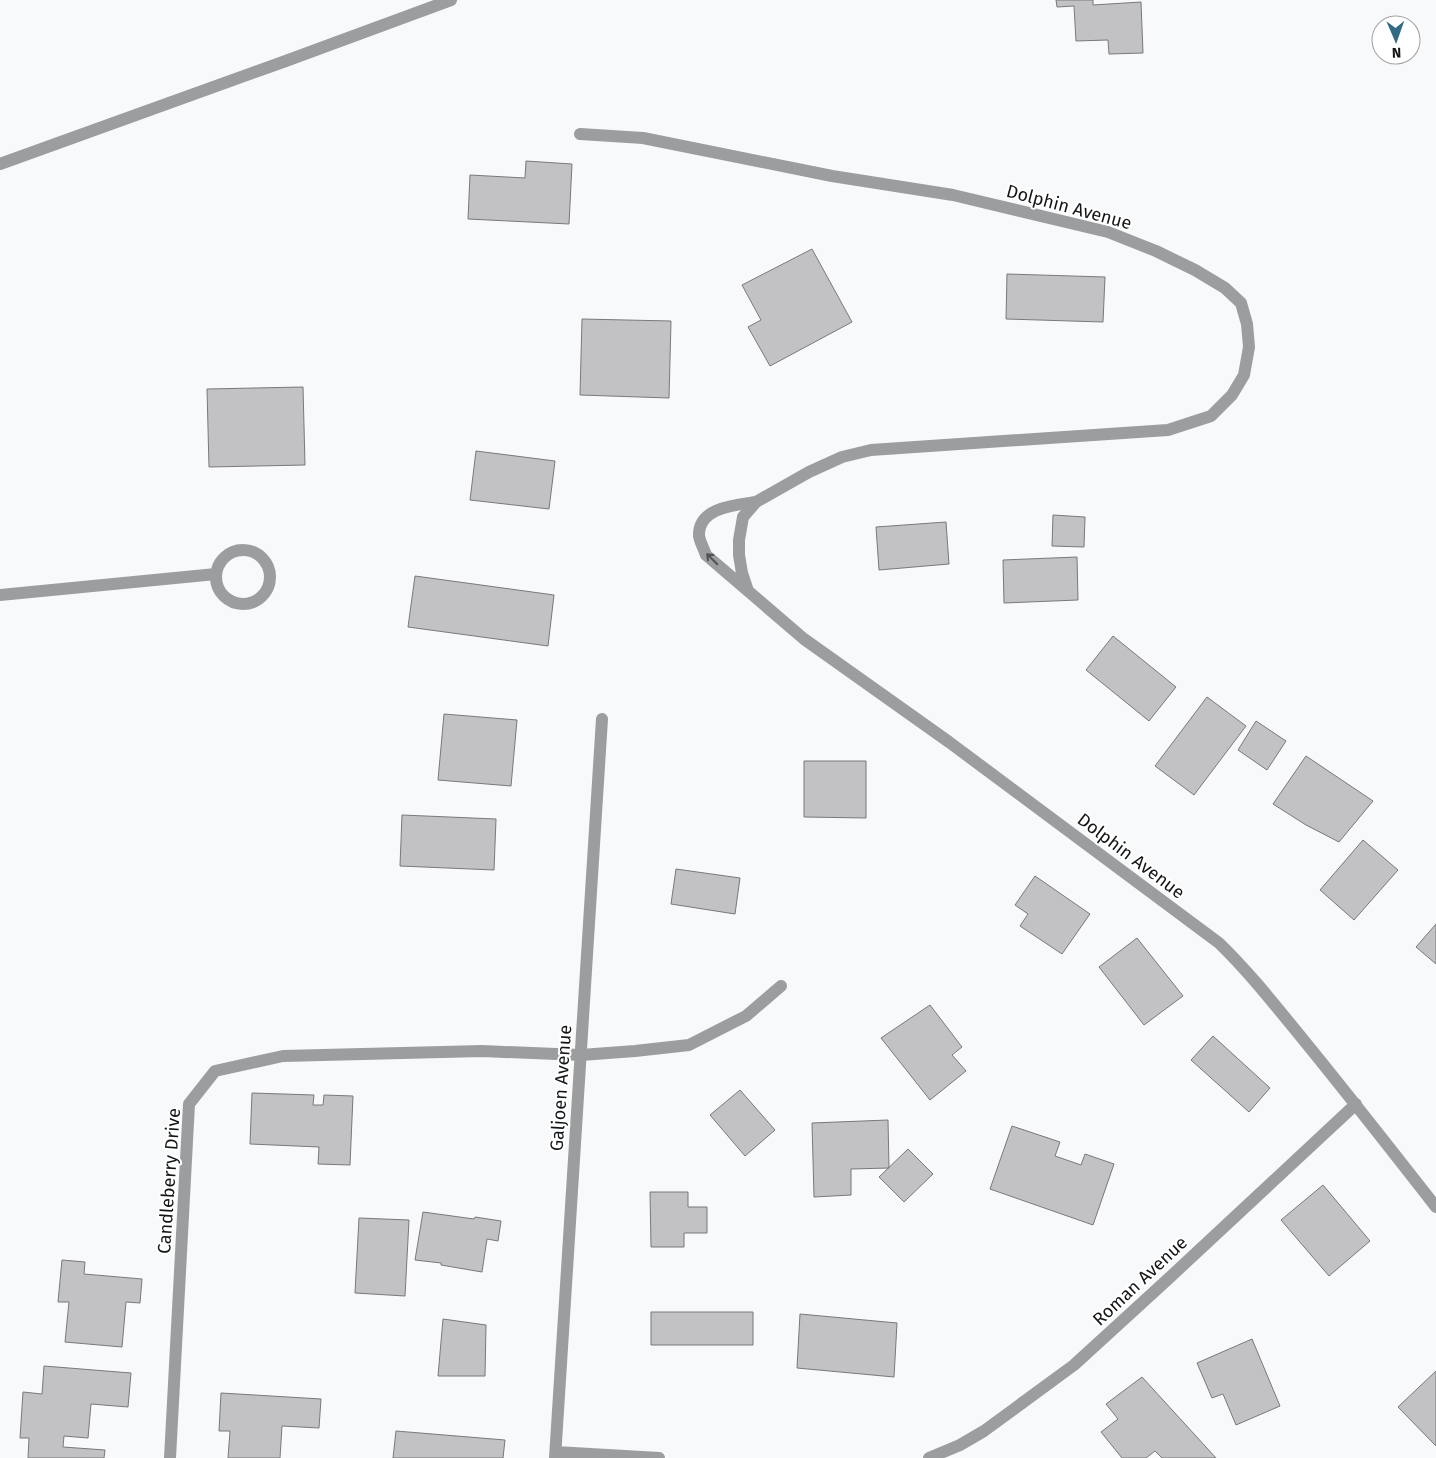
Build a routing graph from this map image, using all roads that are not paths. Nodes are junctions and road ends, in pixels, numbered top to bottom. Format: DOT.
graph roads {
  1 [pos="451,0"];
  2 [pos="580,134"];
  3 [pos="0,164"];
  4 [pos="756,502"];
  5 [pos="216,574"];
  6 [pos="748,592"];
  7 [pos="0,595"];
  8 [pos="602,719"];
  9 [pos="781,986"];
  10 [pos="581,1055"];
  11 [pos="1356,1104"];
  12 [pos="1436,1207"];
  13 [pos="556,1455"];
  14 [pos="170,1458"];
  15 [pos="659,1458"];
  16 [pos="929,1458"];
  1 -- 3 [label="street"];
  2 -- 4 [label="street, Dolphin Avenue"];
  4 -- 6 [label="street, Dolphin Avenue"];
  6 -- 4 [label="street, Dolphin Avenue, one-way"];
  5 -- 5 [label="street"];
  5 -- 7 [label="street"];
  6 -- 11 [label="street, Dolphin Avenue"];
  8 -- 10 [label="street, Galjoen Avenue"];
  9 -- 10 [label="street, Candleberry Drive"];
  10 -- 13 [label="street, Galjoen Avenue"];
  10 -- 14 [label="street, Candleberry Drive"];
  11 -- 12 [label="street, Dolphin Avenue"];
  11 -- 16 [label="street, Roman Avenue"];
  13 -- 15 [label="street"];
}
